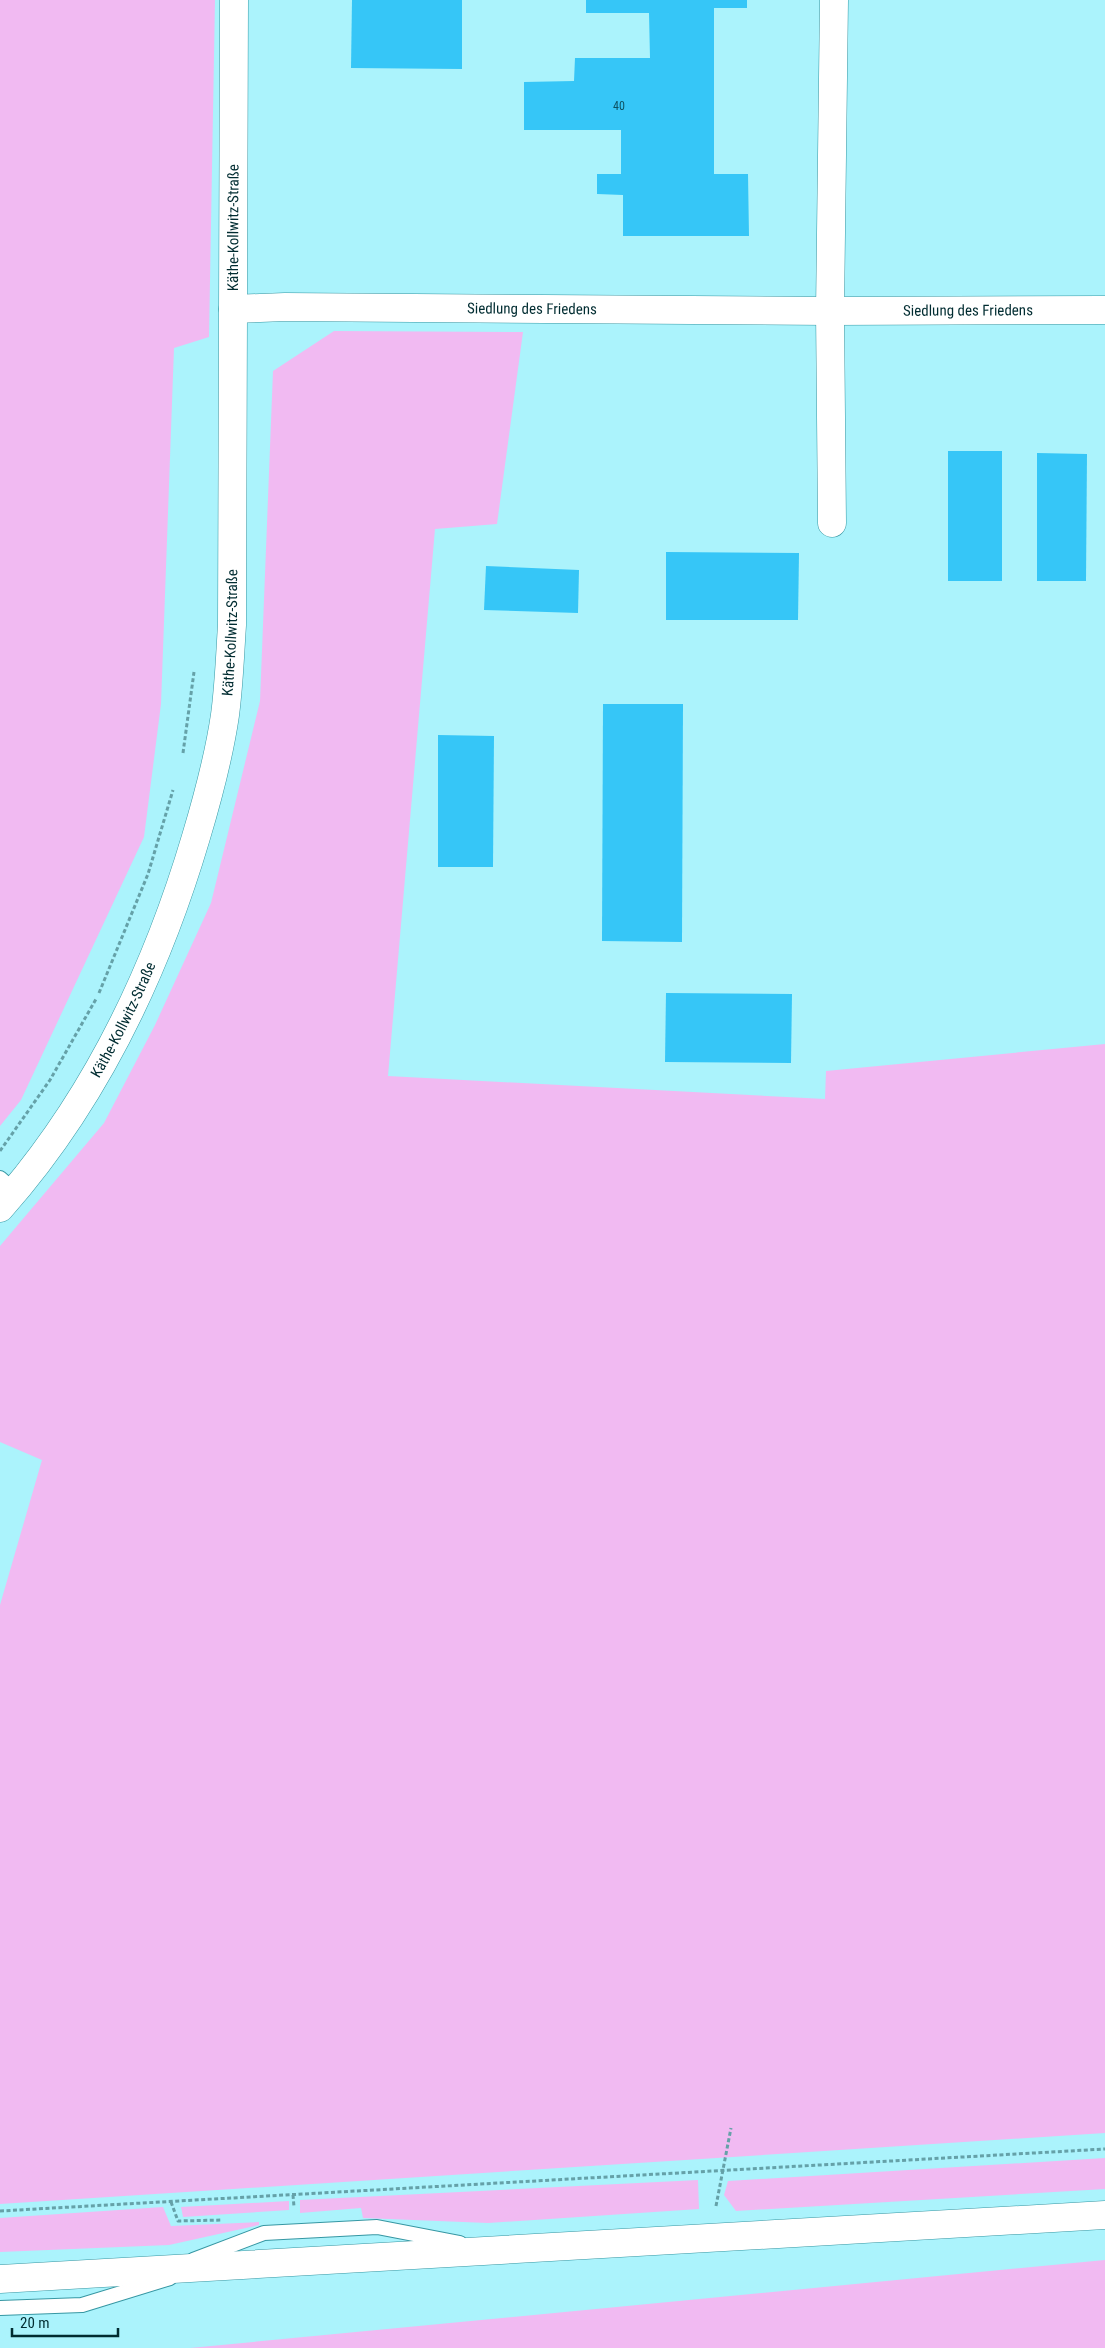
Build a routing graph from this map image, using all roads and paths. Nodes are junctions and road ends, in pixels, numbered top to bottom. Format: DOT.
graph roads {
  1 [pos="234,0"];
  2 [pos="834,0"];
  3 [pos="233,309"];
  4 [pos="1105,310"];
  5 [pos="830,311"];
  6 [pos="832,523"];
  7 [pos="196,663"];
  8 [pos="182,756"];
  9 [pos="175,784"];
  10 [pos="0,1151"];
  11 [pos="5,1192"];
  12 [pos="731,2128"];
  13 [pos="1105,2149"];
  14 [pos="721,2171"];
  15 [pos="171,2202"];
  16 [pos="0,2211"];
  17 [pos="1105,2215"];
  18 [pos="224,2220"];
  19 [pos="710,2238"];
  20 [pos="495,2250"];
  21 [pos="211,2266"];
  22 [pos="167,2269"];
  23 [pos="0,2279"];
  24 [pos="0,2308"];
  1 -- 3 [label="main road, Käthe-Kollwitz-Straße"];
  2 -- 5 [label="main road"];
  3 -- 5 [label="main road, Siedlung des Friedens"];
  3 -- 11 [label="main road, Käthe-Kollwitz-Straße"];
  4 -- 5 [label="main road, Siedlung des Friedens"];
  5 -- 6 [label="main road"];
  7 -- 8 [label="path"];
  9 -- 10 [label="path"];
  12 -- 14 [label="path"];
  13 -- 14 [label="path"];
  14 -- 15 [label="path"];
  14 -- 19 [label="path"];
  15 -- 16 [label="path"];
  15 -- 18 [label="path"];
  17 -- 19 [label="main road"];
  19 -- 20 [label="main road"];
  20 -- 21 [label="main road"];
  20 -- 22 [label="lane"];
  21 -- 22 [label="main road"];
  21 -- 24 [label="lane"];
  22 -- 23 [label="main road"];
}
